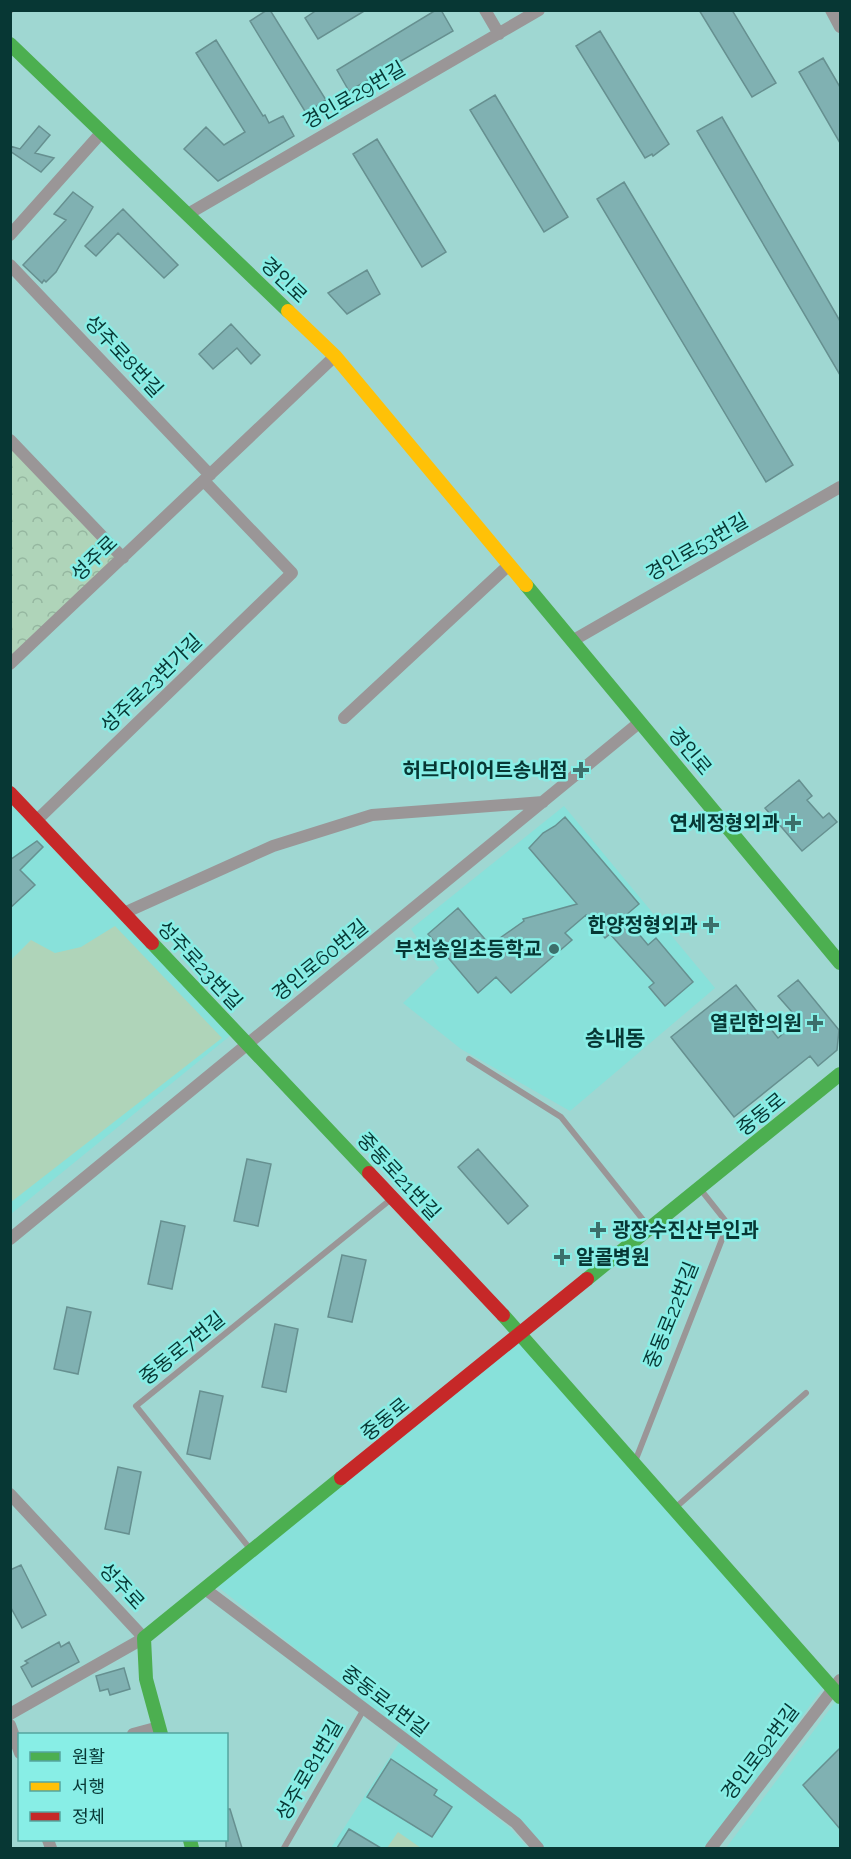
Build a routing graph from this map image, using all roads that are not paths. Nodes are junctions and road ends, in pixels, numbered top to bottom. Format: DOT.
graph roads {
  1 [pos="485,10"];
  2 [pos="539,10"];
  3 [pos="831,10"];
  4 [pos="840,27"];
  5 [pos="499,34"];
  6 [pos="10,44"];
  7 [pos="102,132"];
  8 [pos="188,214"];
  9 [pos="10,235"];
  10 [pos="10,265"];
  11 [pos="335,356"];
  12 [pos="10,440"];
  13 [pos="207,478"];
  14 [pos="840,487"];
  15 [pos="123,558"];
  16 [pos="509,565"];
  17 [pos="572,641"];
  18 [pos="10,664"];
  19 [pos="344,718"];
  20 [pos="640,722"];
  21 [pos="10,794"];
  22 [pos="543,802"];
  23 [pos="36,821"];
  24 [pos="124,913"];
  25 [pos="840,963"];
  26 [pos="248,1044"];
  27 [pos="469,1059"];
  28 [pos="840,1074"];
  29 [pos="700,1189"];
  30 [pos="393,1197"];
  31 [pos="650,1229"];
  32 [pos="10,1239"];
  33 [pos="521,1334"];
  34 [pos="806,1393"];
  35 [pos="634,1462"];
  36 [pos="10,1494"];
  37 [pos="675,1509"];
  38 [pos="252,1551"];
  39 [pos="205,1589"];
  40 [pos="144,1638"];
  41 [pos="838,1689"];
  42 [pos="364,1709"];
  43 [pos="10,1714"];
  44 [pos="10,1725"];
  45 [pos="160,1731"];
  46 [pos="142,1733"];
  47 [pos="18,1747"];
  48 [pos="284,1848"];
  49 [pos="538,1848"];
  50 [pos="711,1848"];
  1 -- 5 [label="street"];
  2 -- 5 [label="street, 경인로29번길"];
  3 -- 4 [label="street"];
  5 -- 8 [label="street, 경인로29번길"];
  6 -- 7 [label="street, 경인로"];
  7 -- 8 [label="street, 경인로"];
  7 -- 9 [label="street"];
  8 -- 11 [label="street, 경인로"];
  10 -- 13 [label="street, 성주로8번길"];
  11 -- 13 [label="street, 성주로"];
  11 -- 16 [label="street, 경인로"];
  12 -- 15 [label="street"];
  13 -- 15 [label="street, 성주로"];
  13 -- 23 [label="street, 성주로23번가길"];
  14 -- 17 [label="street, 경인로53번길"];
  15 -- 18 [label="street, 성주로"];
  16 -- 17 [label="street, 경인로"];
  16 -- 19 [label="street"];
  17 -- 20 [label="street, 경인로"];
  20 -- 22 [label="street, 경인로60번길"];
  20 -- 25 [label="street, 경인로"];
  21 -- 23 [label="street, 성주로23번길"];
  22 -- 24 [label="street, 성주로23번길"];
  22 -- 26 [label="street, 경인로60번길"];
  23 -- 24 [label="street, 성주로23번길"];
  24 -- 26 [label="street, 성주로23번길"];
  26 -- 30 [label="street, 중동로21번길"];
  26 -- 32 [label="street, 경인로60번길"];
  27 -- 31 [label="lane"];
  28 -- 29 [label="street, 중동로"];
  29 -- 31 [label="street, 중동로"];
  29 -- 35 [label="lane, 중동로22번길"];
  30 -- 33 [label="street, 중동로21번길"];
  30 -- 38 [label="lane, 중동로7번길"];
  31 -- 33 [label="street, 중동로"];
  33 -- 35 [label="street"];
  33 -- 38 [label="street, 중동로"];
  34 -- 37 [label="lane"];
  35 -- 37 [label="street"];
  36 -- 40 [label="street, 성주로"];
  37 -- 41 [label="street"];
  38 -- 39 [label="street, 중동로"];
  39 -- 40 [label="street, 중동로"];
  39 -- 42 [label="street, 중동로4번길"];
  40 -- 43 [label="street"];
  40 -- 45 [label="street, 성주로"];
  41 -- 50 [label="street, 경인로92번길"];
  42 -- 48 [label="lane, 성주로81번길"];
  42 -- 49 [label="street, 중동로4번길"];
  44 -- 47 [label="street"];
  45 -- 46 [label="street, 성주로"];
}
